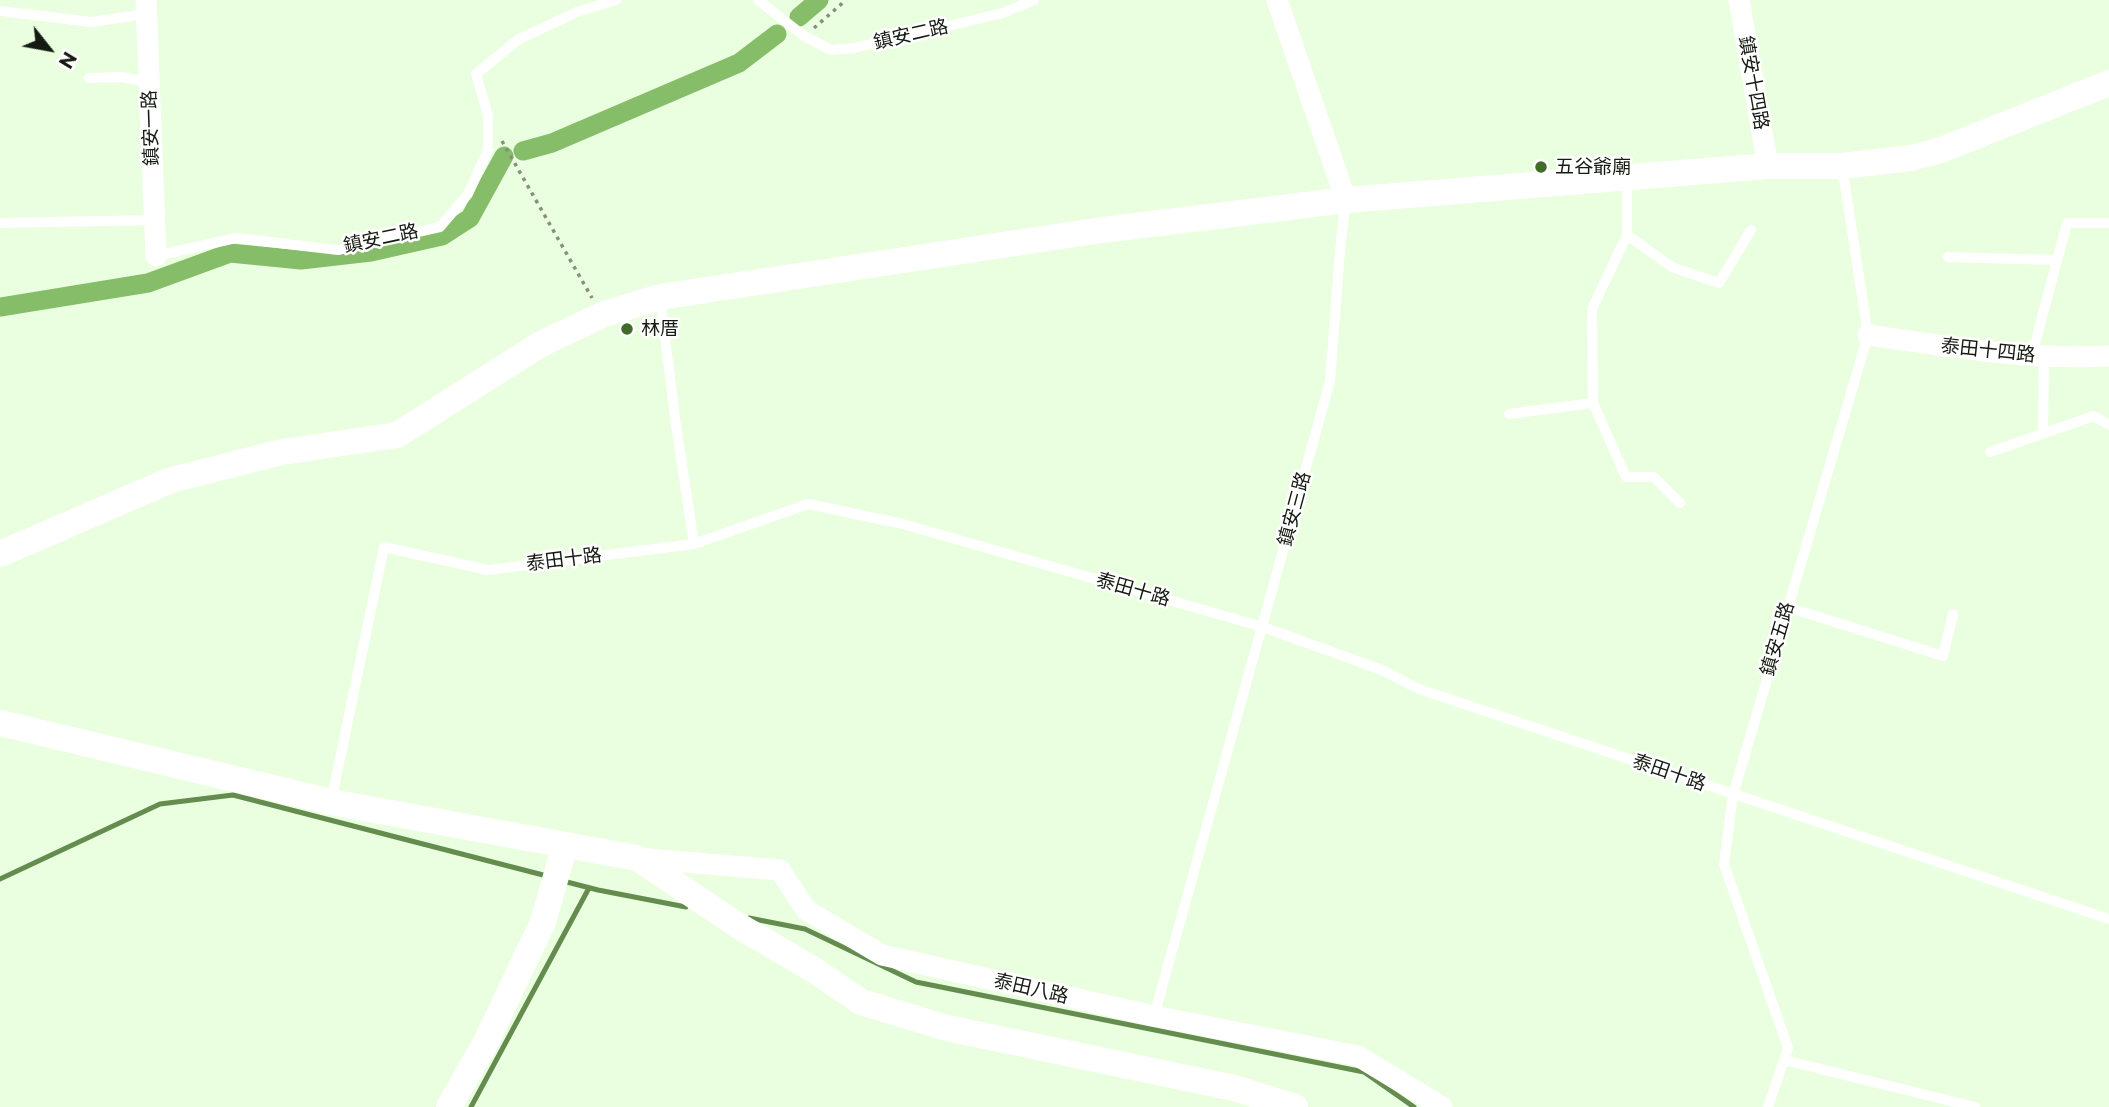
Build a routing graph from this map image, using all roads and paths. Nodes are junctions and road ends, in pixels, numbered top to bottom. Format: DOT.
graph roads {
  1 [pos="616,0"];
  2 [pos="758,0"];
  3 [pos="846,0"];
  4 [pos="1034,0"];
  5 [pos="1277,0"];
  6 [pos="1739,0"];
  7 [pos="146,7"];
  8 [pos="0,11"];
  9 [pos="804,36"];
  10 [pos="89,78"];
  11 [pos="149,82"];
  12 [pos="2109,83"];
  13 [pos="488,115"];
  14 [pos="1768,166"];
  15 [pos="1842,166"];
  16 [pos="1627,178"];
  17 [pos="1346,200"];
  18 [pos="154,219"];
  19 [pos="0,223"];
  20 [pos="2109,223"];
  21 [pos="1751,230"];
  22 [pos="1627,235"];
  23 [pos="156,256"];
  24 [pos="1948,257"];
  25 [pos="2057,260"];
  26 [pos="660,297"];
  27 [pos="602,315"];
  28 [pos="1868,335"];
  29 [pos="2038,356"];
  30 [pos="2109,356"];
  31 [pos="1593,402"];
  32 [pos="1508,414"];
  33 [pos="2109,425"];
  34 [pos="2043,433"];
  35 [pos="1990,452"];
  36 [pos="1680,503"];
  37 [pos="694,544"];
  38 [pos="0,554"];
  39 [pos="1787,607"];
  40 [pos="1953,614"];
  41 [pos="1263,627"];
  42 [pos="0,723"];
  43 [pos="1733,795"];
  44 [pos="331,802"];
  45 [pos="565,845"];
  46 [pos="637,858"];
  47 [pos="2109,919"];
  48 [pos="1154,1016"];
  49 [pos="1784,1060"];
  50 [pos="449,1107"];
  51 [pos="1295,1107"];
  52 [pos="1443,1107"];
  53 [pos="1768,1107"];
  54 [pos="1975,1107"];
  1 -- 13 [label="lane, 鎮安二路"];
  2 -- 9 [label="lane, 鎮安二路"];
  3 -- 9 [label="path"];
  4 -- 9 [label="lane, 鎮安二路"];
  5 -- 17 [label="street, 鎮安三路"];
  6 -- 14 [label="street, 鎮安十四路"];
  7 -- 8 [label="lane"];
  7 -- 11 [label="street, 鎮安一路"];
  10 -- 11 [label="lane"];
  11 -- 18 [label="street, 鎮安一路"];
  12 -- 15 [label="street"];
  13 -- 23 [label="lane, 鎮安二路"];
  13 -- 27 [label="path"];
  14 -- 15 [label="street"];
  14 -- 16 [label="street"];
  15 -- 28 [label="lane, 鎮安五路"];
  16 -- 17 [label="street"];
  16 -- 22 [label="lane"];
  17 -- 26 [label="street"];
  17 -- 41 [label="lane, 鎮安三路"];
  18 -- 19 [label="lane"];
  18 -- 23 [label="street, 鎮安一路"];
  20 -- 25 [label="lane"];
  21 -- 22 [label="lane"];
  22 -- 31 [label="lane"];
  24 -- 25 [label="lane"];
  25 -- 29 [label="lane"];
  26 -- 27 [label="street"];
  26 -- 37 [label="lane"];
  27 -- 38 [label="street"];
  28 -- 29 [label="street, 泰田十四路"];
  28 -- 39 [label="lane, 鎮安五路"];
  29 -- 30 [label="street, 泰田十四路"];
  29 -- 34 [label="lane"];
  31 -- 32 [label="lane"];
  31 -- 36 [label="lane"];
  33 -- 34 [label="lane"];
  34 -- 35 [label="lane"];
  37 -- 41 [label="lane, 泰田十路"];
  37 -- 44 [label="lane, 泰田十路"];
  39 -- 40 [label="lane"];
  39 -- 43 [label="lane, 鎮安五路"];
  41 -- 43 [label="lane, 泰田十路"];
  41 -- 48 [label="lane, 鎮安三路"];
  42 -- 44 [label="street"];
  43 -- 47 [label="lane, 泰田十路"];
  43 -- 49 [label="lane, 鎮安五路"];
  44 -- 45 [label="street"];
  45 -- 46 [label="street"];
  45 -- 50 [label="street"];
  46 -- 48 [label="street, 泰田八路"];
  46 -- 51 [label="street"];
  48 -- 52 [label="street, 泰田八路"];
  49 -- 53 [label="lane, 鎮安五路"];
  49 -- 54 [label="lane"];
}
